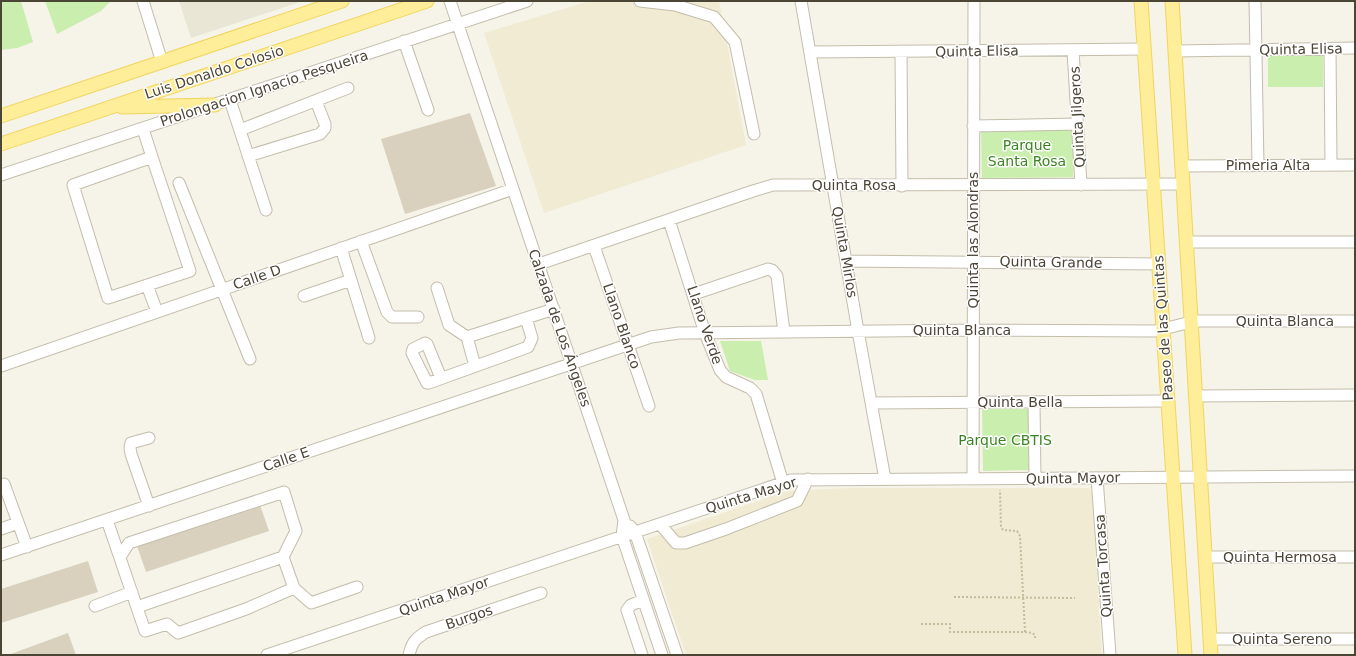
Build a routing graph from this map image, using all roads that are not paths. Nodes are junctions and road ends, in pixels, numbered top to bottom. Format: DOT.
graph roads {
  1 [pos="143,1"];
  2 [pos="342,1"];
  3 [pos="427,1"];
  4 [pos="450,1"];
  5 [pos="527,1"];
  6 [pos="640,1"];
  7 [pos="802,1"];
  8 [pos="974,1"];
  9 [pos="1141,1"];
  10 [pos="1172,1"];
  11 [pos="1255,1"];
  12 [pos="458,23"];
  13 [pos="404,41"];
  14 [pos="1355,48"];
  15 [pos="1144,49"];
  16 [pos="1330,49"];
  17 [pos="1073,50"];
  18 [pos="1256,50"];
  19 [pos="901,51"];
  20 [pos="974,51"];
  21 [pos="1175,51"];
  22 [pos="810,52"];
  23 [pos="162,62"];
  24 [pos="348,88"];
  25 [pos="230,100"];
  26 [pos="316,101"];
  27 [pos="215,105"];
  28 [pos="108,107"];
  29 [pos="428,110"];
  30 [pos="1,116"];
  31 [pos="1077,124"];
  32 [pos="973,126"];
  33 [pos="143,128"];
  34 [pos="240,130"];
  35 [pos="754,134"];
  36 [pos="3,145"];
  37 [pos="248,156"];
  38 [pos="152,157"];
  39 [pos="1258,165"];
  40 [pos="1331,165"];
  41 [pos="1355,165"];
  42 [pos="1182,166"];
  43 [pos="1,175"];
  44 [pos="179,183"];
  45 [pos="1183,184"];
  46 [pos="973,185"];
  47 [pos="1081,185"];
  48 [pos="1153,185"];
  49 [pos="834,186"];
  50 [pos="902,186"];
  51 [pos="513,188"];
  52 [pos="266,210"];
  53 [pos="669,220"];
  54 [pos="361,241"];
  55 [pos="1186,242"];
  56 [pos="1355,242"];
  57 [pos="594,246"];
  58 [pos="341,248"];
  59 [pos="847,261"];
  60 [pos="973,262"];
  61 [pos="539,264"];
  62 [pos="1158,264"];
  63 [pos="351,280"];
  64 [pos="147,285"];
  65 [pos="437,288"];
  66 [pos="222,289"];
  67 [pos="694,294"];
  68 [pos="304,296"];
  69 [pos="554,309"];
  70 [pos="157,312"];
  71 [pos="418,317"];
  72 [pos="526,318"];
  73 [pos="1355,321"];
  74 [pos="1191,322"];
  75 [pos="1163,329"];
  76 [pos="973,330"];
  77 [pos="858,331"];
  78 [pos="784,332"];
  79 [pos="705,333"];
  80 [pos="369,338"];
  81 [pos="467,338"];
  82 [pos="628,345"];
  83 [pos="250,359"];
  84 [pos="572,363"];
  85 [pos="1,366"];
  86 [pos="475,366"];
  87 [pos="441,378"];
  88 [pos="1355,395"];
  89 [pos="1196,396"];
  90 [pos="1168,401"];
  91 [pos="973,402"];
  92 [pos="1034,402"];
  93 [pos="871,403"];
  94 [pos="649,406"];
  95 [pos="149,438"];
  96 [pos="1355,476"];
  97 [pos="1173,477"];
  98 [pos="1200,477"];
  99 [pos="973,478"];
  100 [pos="1034,478"];
  101 [pos="1097,478"];
  102 [pos="808,479"];
  103 [pos="884,479"];
  104 [pos="782,483"];
  105 [pos="1,485"];
  106 [pos="149,506"];
  107 [pos="108,520"];
  108 [pos="624,520"];
  109 [pos="18,523"];
  110 [pos="660,524"];
  111 [pos="1,529"];
  112 [pos="635,532"];
  113 [pos="622,536"];
  114 [pos="26,547"];
  115 [pos="1,555"];
  116 [pos="120,558"];
  117 [pos="283,558"];
  118 [pos="1205,558"];
  119 [pos="1355,558"];
  120 [pos="357,587"];
  121 [pos="294,588"];
  122 [pos="132,592"];
  123 [pos="542,593"];
  124 [pos="644,600"];
  125 [pos="95,606"];
  126 [pos="137,607"];
  127 [pos="1355,638"];
  128 [pos="1210,639"];
  129 [pos="267,655"];
  130 [pos="409,655"];
  131 [pos="642,655"];
  132 [pos="662,655"];
  133 [pos="677,655"];
  134 [pos="1110,655"];
  135 [pos="1185,655"];
  136 [pos="1211,655"];
  1 -- 23 [label="street"];
  2 -- 23 [label="main road, Luis Donaldo Colosio"];
  3 -- 28 [label="main road, Luis Donaldo Colosio"];
  4 -- 12 [label="street, Calzada de Los Ángeles"];
  5 -- 12 [label="street, Prolongacion Ignacio Pesqueira"];
  6 -- 35 [label="street"];
  7 -- 22 [label="street, Quinta Mirlos"];
  8 -- 20 [label="street, Quinta las Alondras"];
  9 -- 15 [label="main road, Paseo de las Quintas"];
  10 -- 21 [label="main road, Paseo de las Quintas"];
  11 -- 18 [label="street"];
  12 -- 13 [label="street, Prolongacion Ignacio Pesqueira"];
  12 -- 51 [label="street, Calzada de Los Ángeles"];
  13 -- 25 [label="street, Prolongacion Ignacio Pesqueira"];
  13 -- 29 [label="street"];
  14 -- 16 [label="street, Quinta Elisa"];
  15 -- 17 [label="street, Quinta Elisa"];
  15 -- 48 [label="main road, Paseo de las Quintas"];
  16 -- 18 [label="street, Quinta Elisa"];
  16 -- 40 [label="street"];
  17 -- 20 [label="street, Quinta Elisa"];
  17 -- 31 [label="street, Quinta Jilgeros"];
  18 -- 21 [label="street, Quinta Elisa"];
  18 -- 39 [label="street"];
  19 -- 20 [label="street, Quinta Elisa"];
  19 -- 22 [label="street, Quinta Elisa"];
  19 -- 50 [label="street"];
  20 -- 32 [label="street, Quinta las Alondras"];
  21 -- 42 [label="main road, Paseo de las Quintas"];
  22 -- 49 [label="street, Quinta Mirlos"];
  23 -- 30 [label="main road, Luis Donaldo Colosio"];
  24 -- 26 [label="street"];
  25 -- 27 [label="street, Prolongacion Ignacio Pesqueira"];
  25 -- 34 [label="street"];
  26 -- 34 [label="street"];
  26 -- 37 [label="street"];
  27 -- 28 [label="main road"];
  27 -- 33 [label="street, Prolongacion Ignacio Pesqueira"];
  28 -- 36 [label="main road, Luis Donaldo Colosio"];
  31 -- 32 [label="street"];
  31 -- 47 [label="street, Quinta Jilgeros"];
  32 -- 46 [label="street, Quinta las Alondras"];
  33 -- 38 [label="street"];
  33 -- 43 [label="street, Prolongacion Ignacio Pesqueira"];
  34 -- 37 [label="street"];
  37 -- 52 [label="street"];
  38 -- 64 [label="street"];
  38 -- 64 [label="street"];
  39 -- 40 [label="street, Pimeria Alta"];
  39 -- 42 [label="street, Pimeria Alta"];
  40 -- 41 [label="street, Pimeria Alta"];
  42 -- 45 [label="main road, Paseo de las Quintas"];
  44 -- 66 [label="street"];
  45 -- 48 [label="street, Quinta Rosa"];
  45 -- 55 [label="main road, Paseo de las Quintas"];
  46 -- 47 [label="street, Quinta Rosa"];
  46 -- 50 [label="street, Quinta Rosa"];
  46 -- 60 [label="street, Quinta las Alondras"];
  47 -- 48 [label="street, Quinta Rosa"];
  48 -- 62 [label="main road, Paseo de las Quintas"];
  49 -- 50 [label="street, Quinta Rosa"];
  49 -- 53 [label="street, Quinta Rosa"];
  49 -- 59 [label="street, Quinta Mirlos"];
  51 -- 54 [label="street, Calle D"];
  51 -- 61 [label="street, Calzada de Los Ángeles"];
  53 -- 57 [label="street, Quinta Rosa"];
  53 -- 67 [label="street, Llano Verde"];
  54 -- 58 [label="street, Calle D"];
  54 -- 71 [label="street"];
  55 -- 56 [label="street"];
  55 -- 74 [label="main road, Paseo de las Quintas"];
  57 -- 61 [label="street, Quinta Rosa"];
  57 -- 82 [label="street, Llano Blanco"];
  58 -- 63 [label="street"];
  58 -- 66 [label="street, Calle D"];
  59 -- 60 [label="street, Quinta Grande"];
  59 -- 77 [label="street, Quinta Mirlos"];
  60 -- 62 [label="street, Quinta Grande"];
  60 -- 76 [label="street, Quinta las Alondras"];
  61 -- 69 [label="street, Calzada de Los Ángeles"];
  62 -- 75 [label="main road, Paseo de las Quintas"];
  63 -- 68 [label="street"];
  63 -- 80 [label="street"];
  64 -- 70 [label="street"];
  65 -- 81 [label="street"];
  66 -- 70 [label="street, Calle D"];
  66 -- 83 [label="street"];
  67 -- 78 [label="street"];
  67 -- 79 [label="street, Llano Verde"];
  69 -- 72 [label="street"];
  69 -- 84 [label="street, Calzada de Los Ángeles"];
  70 -- 85 [label="street, Calle D"];
  72 -- 81 [label="street"];
  72 -- 86 [label="street"];
  73 -- 74 [label="street, Quinta Blanca"];
  74 -- 75 [label="street, Quinta Blanca"];
  74 -- 89 [label="main road, Paseo de las Quintas"];
  75 -- 76 [label="street, Quinta Blanca"];
  75 -- 90 [label="main road, Paseo de las Quintas"];
  76 -- 77 [label="street, Quinta Blanca"];
  76 -- 91 [label="street, Quinta las Alondras"];
  77 -- 78 [label="street, Quinta Blanca"];
  77 -- 93 [label="street, Quinta Mirlos"];
  78 -- 79 [label="street, Quinta Blanca"];
  79 -- 82 [label="street, Quinta Blanca"];
  79 -- 104 [label="street, Llano Verde"];
  81 -- 86 [label="street"];
  82 -- 84 [label="street, Quinta Blanca"];
  82 -- 94 [label="street, Llano Blanco"];
  84 -- 106 [label="street, Calle E"];
  84 -- 108 [label="street, Calzada de Los Ángeles"];
  86 -- 87 [label="street"];
  88 -- 89 [label="street"];
  89 -- 98 [label="main road, Paseo de las Quintas"];
  90 -- 92 [label="street, Quinta Bella"];
  90 -- 97 [label="main road, Paseo de las Quintas"];
  91 -- 92 [label="street, Quinta Bella"];
  91 -- 93 [label="street, Quinta Bella"];
  91 -- 99 [label="street, Quinta las Alondras"];
  92 -- 100 [label="street"];
  93 -- 103 [label="street, Quinta Mirlos"];
  95 -- 106 [label="street"];
  96 -- 98 [label="street, Quinta Mayor"];
  97 -- 98 [label="street, Quinta Mayor"];
  97 -- 101 [label="street, Quinta Mayor"];
  97 -- 135 [label="main road, Paseo de las Quintas"];
  98 -- 118 [label="main road, Paseo de las Quintas"];
  99 -- 100 [label="street, Quinta Mayor"];
  99 -- 103 [label="street, Quinta Mayor"];
  100 -- 101 [label="street, Quinta Mayor"];
  101 -- 134 [label="street, Quinta Torcasa"];
  102 -- 103 [label="street, Quinta Mayor"];
  102 -- 104 [label="street, Quinta Mayor"];
  102 -- 110 [label="street"];
  104 -- 110 [label="street, Quinta Mayor"];
  105 -- 109 [label="street"];
  106 -- 107 [label="street, Calle E"];
  107 -- 114 [label="street, Calle E"];
  107 -- 116 [label="street"];
  108 -- 112 [label="street"];
  108 -- 113 [label="street, Calzada de Los Ángeles"];
  109 -- 111 [label="street"];
  109 -- 114 [label="street"];
  110 -- 112 [label="street, Quinta Mayor"];
  112 -- 113 [label="street, Quinta Mayor"];
  112 -- 133 [label="street"];
  113 -- 124 [label="street, Calzada de Los Ángeles"];
  113 -- 129 [label="street, Quinta Mayor"];
  114 -- 115 [label="street, Calle E"];
  116 -- 117 [label="street"];
  116 -- 122 [label="street"];
  117 -- 121 [label="street"];
  117 -- 126 [label="street"];
  118 -- 119 [label="street, Quinta Hermosa"];
  118 -- 128 [label="main road, Paseo de las Quintas"];
  120 -- 121 [label="street"];
  121 -- 126 [label="street"];
  122 -- 125 [label="street"];
  122 -- 126 [label="street"];
  123 -- 130 [label="street, Burgos"];
  124 -- 131 [label="street"];
  124 -- 132 [label="street, Calzada de Los Ángeles"];
  127 -- 128 [label="street, Quinta Sereno"];
  128 -- 136 [label="main road, Paseo de las Quintas"];
}
